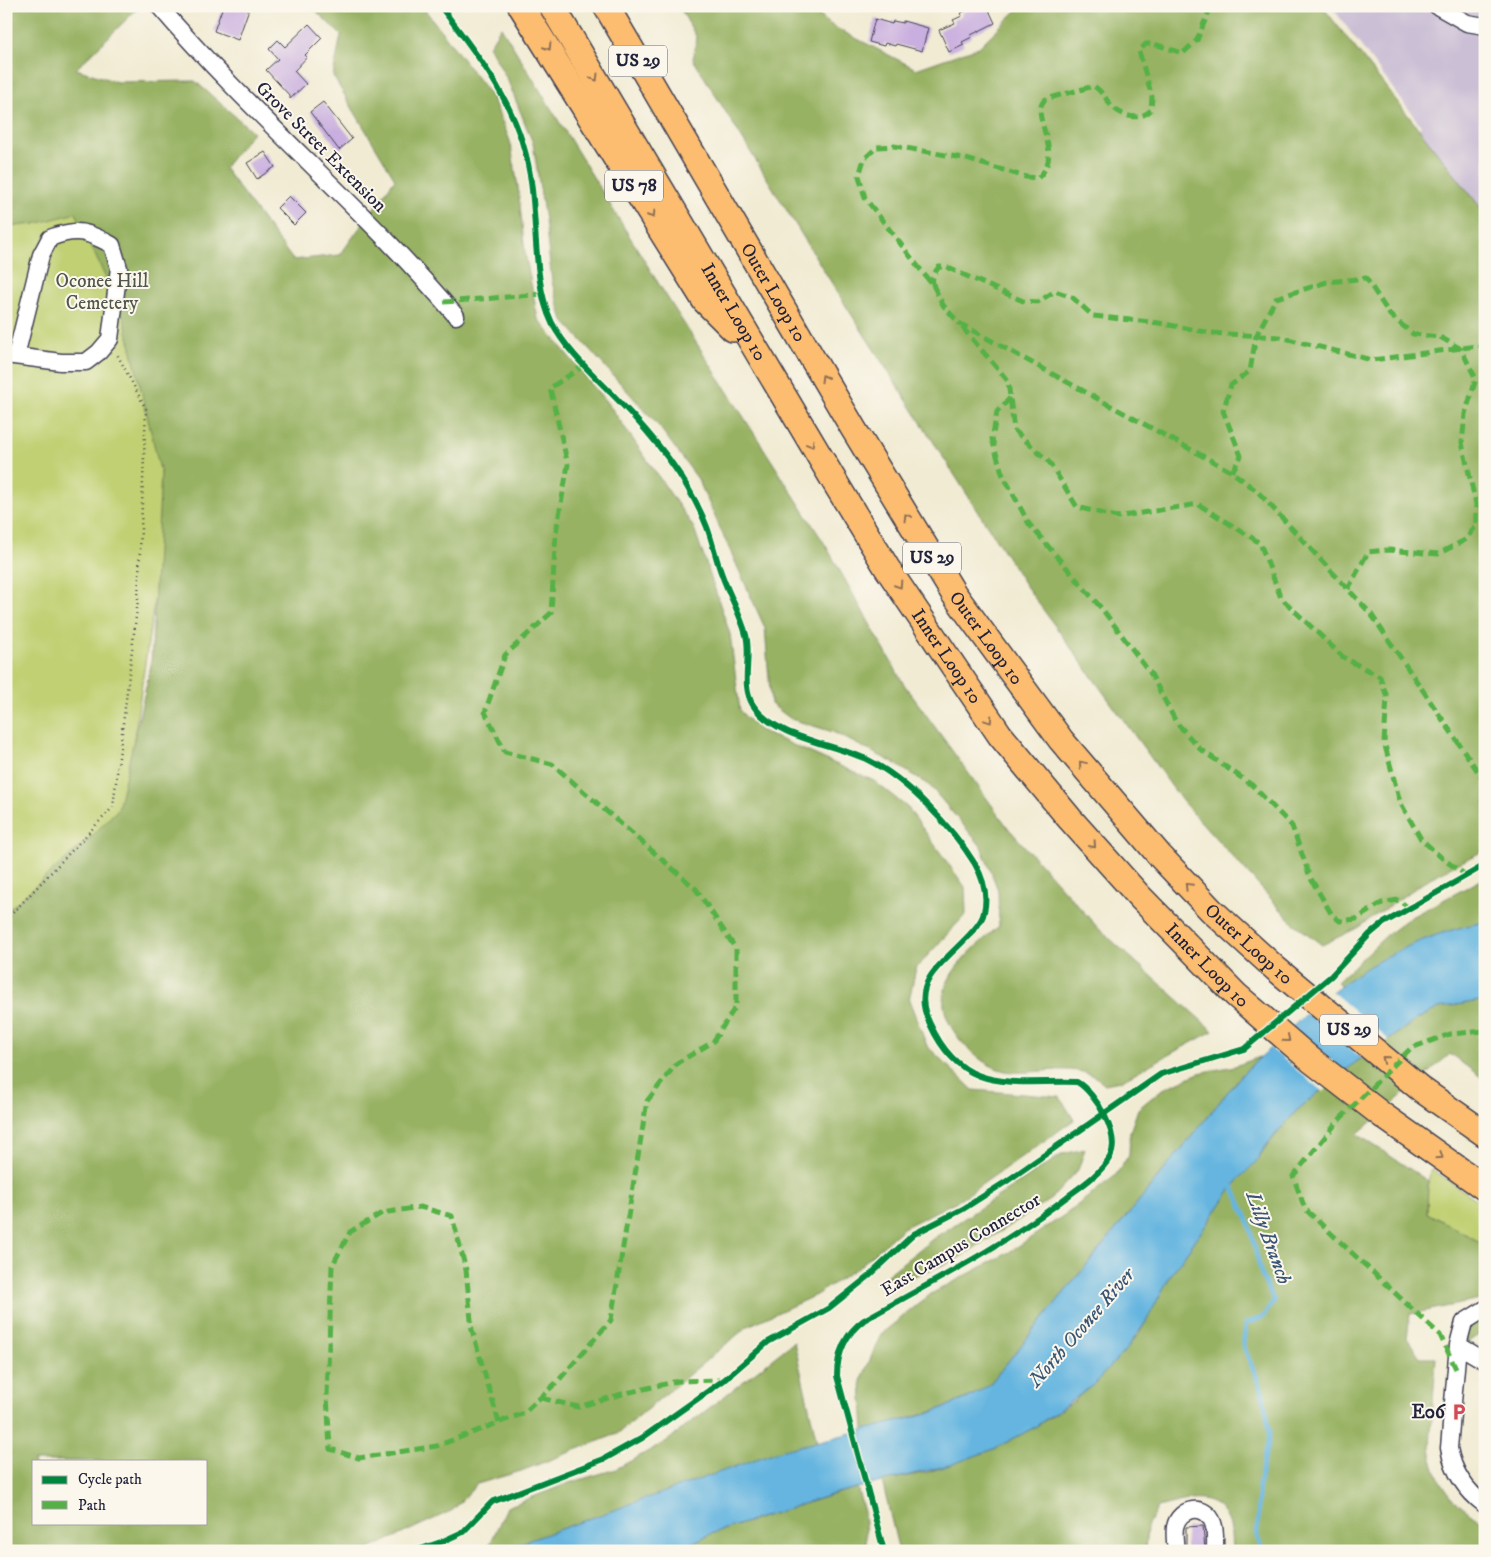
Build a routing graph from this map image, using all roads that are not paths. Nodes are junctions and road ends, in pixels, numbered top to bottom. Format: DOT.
graph roads {
  1 [pos="159,6"];
  2 [pos="521,6"];
  3 [pos="552,6"];
  4 [pos="1437,6"];
  5 [pos="607,7"];
  6 [pos="1485,26"];
  7 [pos="456,316"];
  8 [pos="11,356"];
  9 [pos="760,357"];
  10 [pos="1485,1134"];
  11 [pos="1485,1188"];
  12 [pos="1485,1309"];
  13 [pos="1458,1345"];
  14 [pos="1485,1361"];
  15 [pos="1485,1504"];
  16 [pos="1176,1551"];
  17 [pos="1215,1551"];
  1 -- 7 [label="street, Grove Street Extension"];
  2 -- 9 [label="highway, US 78, one-way"];
  3 -- 9 [label="highway, Inner Loop 10 / US 29, one-way"];
  4 -- 6 [label="street"];
  10 -- 5 [label="highway, Outer Loop 10 / US 29, one-way"];
  8 -- 8 [label="street"];
  9 -- 11 [label="highway, Inner Loop 10 / US 29, one-way"];
  12 -- 13 [label="street"];
  13 -- 14 [label="street"];
  13 -- 15 [label="street"];
  16 -- 17 [label="street"];
}
